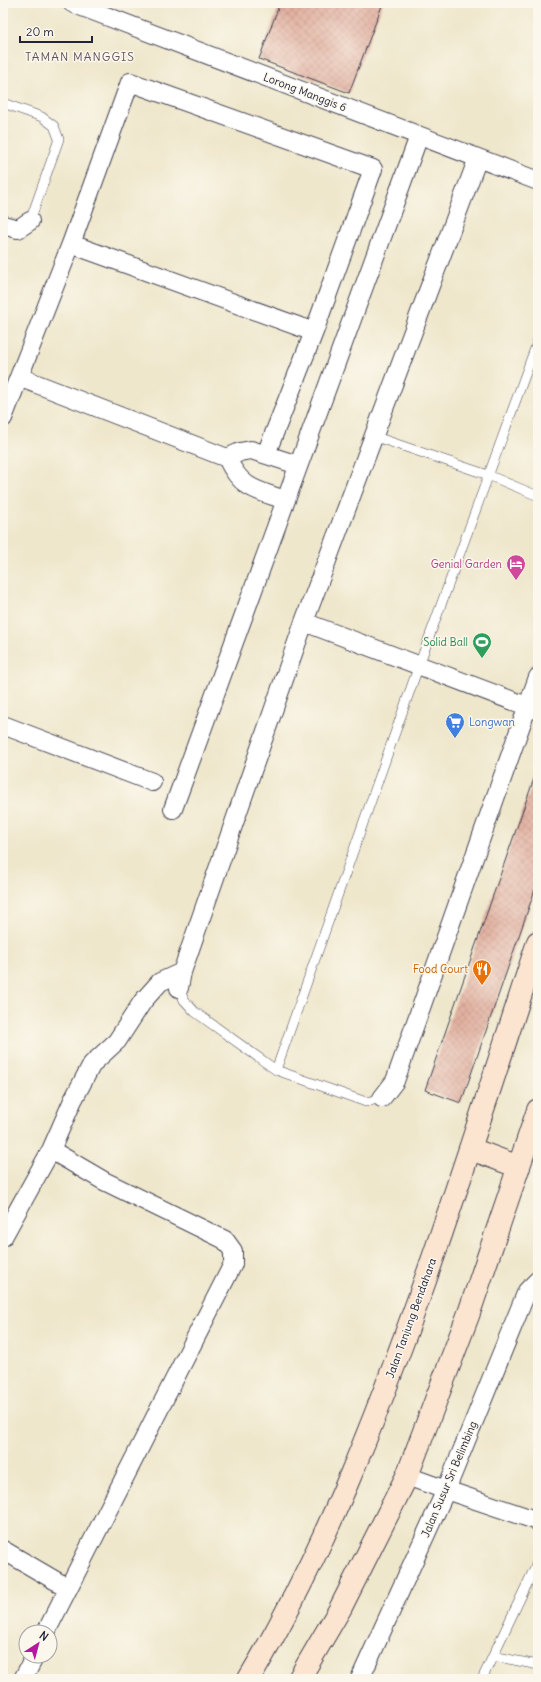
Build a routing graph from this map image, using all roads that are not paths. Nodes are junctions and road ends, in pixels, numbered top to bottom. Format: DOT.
graph roads {
  1 [pos="72,3"];
  2 [pos="3,103"];
  3 [pos="419,136"];
  4 [pos="478,158"];
  5 [pos="538,181"];
  6 [pos="30,221"];
  7 [pos="3,225"];
  8 [pos="71,244"];
  9 [pos="314,332"];
  10 [pos="538,340"];
  11 [pos="19,377"];
  12 [pos="3,418"];
  13 [pos="374,436"];
  14 [pos="266,454"];
  15 [pos="227,458"];
  16 [pos="298,465"];
  17 [pos="488,475"];
  18 [pos="538,496"];
  19 [pos="285,500"];
  20 [pos="304,622"];
  21 [pos="419,665"];
  22 [pos="538,677"];
  23 [pos="533,709"];
  24 [pos="3,725"];
  25 [pos="152,782"];
  26 [pos="173,809"];
  27 [pos="538,942"];
  28 [pos="181,980"];
  29 [pos="276,1070"];
  30 [pos="382,1098"];
  31 [pos="538,1110"];
  32 [pos="471,1149"];
  33 [pos="51,1150"];
  34 [pos="519,1167"];
  35 [pos="3,1237"];
  36 [pos="538,1280"];
  37 [pos="407,1476"];
  38 [pos="446,1490"];
  39 [pos="538,1521"];
  40 [pos="3,1550"];
  41 [pos="538,1561"];
  42 [pos="68,1588"];
  43 [pos="50,1624"];
  44 [pos="493,1656"];
  45 [pos="31,1664"];
  46 [pos="538,1665"];
  47 [pos="23,1679"];
  48 [pos="250,1679"];
  49 [pos="299,1679"];
  50 [pos="360,1679"];
  51 [pos="482,1679"];
  1 -- 3 [label="street, Lorong Manggis 6"];
  2 -- 6 [label="lane"];
  3 -- 4 [label="street, Lorong Manggis 6"];
  3 -- 16 [label="street"];
  4 -- 5 [label="street, Lorong Manggis 6"];
  4 -- 13 [label="street"];
  6 -- 7 [label="street"];
  8 -- 9 [label="street"];
  8 -- 9 [label="street"];
  8 -- 11 [label="street"];
  9 -- 14 [label="street"];
  10 -- 17 [label="lane"];
  11 -- 12 [label="street"];
  11 -- 15 [label="street"];
  13 -- 17 [label="lane"];
  13 -- 20 [label="street"];
  14 -- 15 [label="street"];
  14 -- 16 [label="street"];
  15 -- 19 [label="street"];
  16 -- 19 [label="street"];
  17 -- 18 [label="lane"];
  17 -- 21 [label="lane"];
  19 -- 26 [label="street"];
  20 -- 21 [label="street"];
  20 -- 28 [label="street"];
  21 -- 23 [label="street"];
  21 -- 29 [label="lane"];
  22 -- 23 [label="street"];
  23 -- 30 [label="street"];
  24 -- 25 [label="street"];
  27 -- 32 [label="main road, Jalan Tanjung Bendahara"];
  28 -- 29 [label="lane"];
  28 -- 33 [label="street"];
  29 -- 30 [label="lane"];
  31 -- 34 [label="main road"];
  32 -- 34 [label="main road"];
  32 -- 48 [label="main road, Jalan Tanjung Bendahara"];
  33 -- 35 [label="street"];
  33 -- 42 [label="street"];
  34 -- 37 [label="main road"];
  36 -- 38 [label="street, Jalan Susur Sri Belimbing"];
  37 -- 38 [label="street"];
  37 -- 49 [label="main road"];
  38 -- 39 [label="street"];
  38 -- 50 [label="street, Jalan Susur Sri Belimbing"];
  40 -- 42 [label="street"];
  41 -- 44 [label="lane"];
  42 -- 43 [label="street"];
  44 -- 46 [label="lane"];
  44 -- 51 [label="lane"];
  45 -- 47 [label="street"];
}
